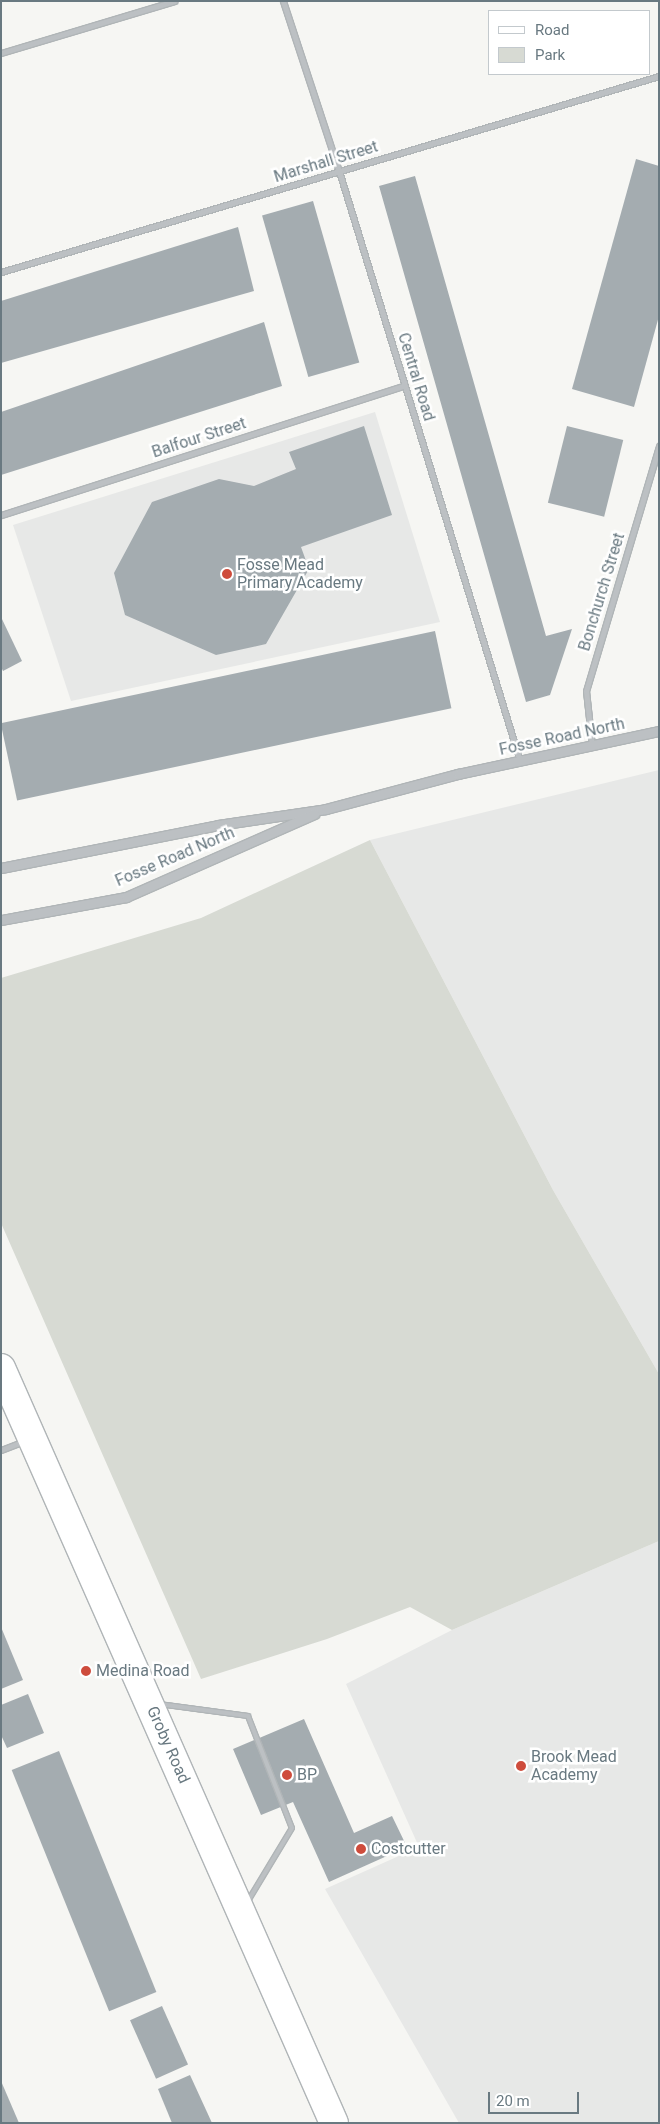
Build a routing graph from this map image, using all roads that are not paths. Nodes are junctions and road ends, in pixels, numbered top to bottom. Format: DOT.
graph roads {
  1 [pos="174,1"];
  2 [pos="283,1"];
  3 [pos="1,53"];
  4 [pos="659,76"];
  5 [pos="339,171"];
  6 [pos="1,272"];
  7 [pos="405,385"];
  8 [pos="659,446"];
  9 [pos="1,515"];
  10 [pos="659,731"];
  11 [pos="592,747"];
  12 [pos="520,761"];
  13 [pos="326,809"];
  14 [pos="1,868"];
  15 [pos="1,920"];
  16 [pos="1,1368"];
  17 [pos="34,1436"];
  18 [pos="1,1450"];
  19 [pos="150,1703"];
  20 [pos="242,1912"];
  21 [pos="334,2123"];
  1 -- 3 [label="street"];
  2 -- 5 [label="street, Central Road"];
  4 -- 5 [label="street, Marshall Street"];
  5 -- 6 [label="street, Marshall Street"];
  5 -- 7 [label="street, Central Road"];
  7 -- 9 [label="street, Balfour Street"];
  7 -- 12 [label="street, Central Road"];
  8 -- 11 [label="street, Bonchurch Street"];
  10 -- 11 [label="street, Fosse Road North"];
  11 -- 12 [label="street, Fosse Road North"];
  12 -- 13 [label="street, Fosse Road North"];
  13 -- 14 [label="street, Fosse Road North"];
  13 -- 15 [label="street, Fosse Road North"];
  16 -- 17 [label="main road, Groby Road"];
  17 -- 18 [label="street"];
  17 -- 19 [label="main road, Groby Road"];
  19 -- 20 [label="main road, Groby Road"];
  19 -- 20 [label="lane"];
  20 -- 21 [label="main road, Groby Road"];
}
